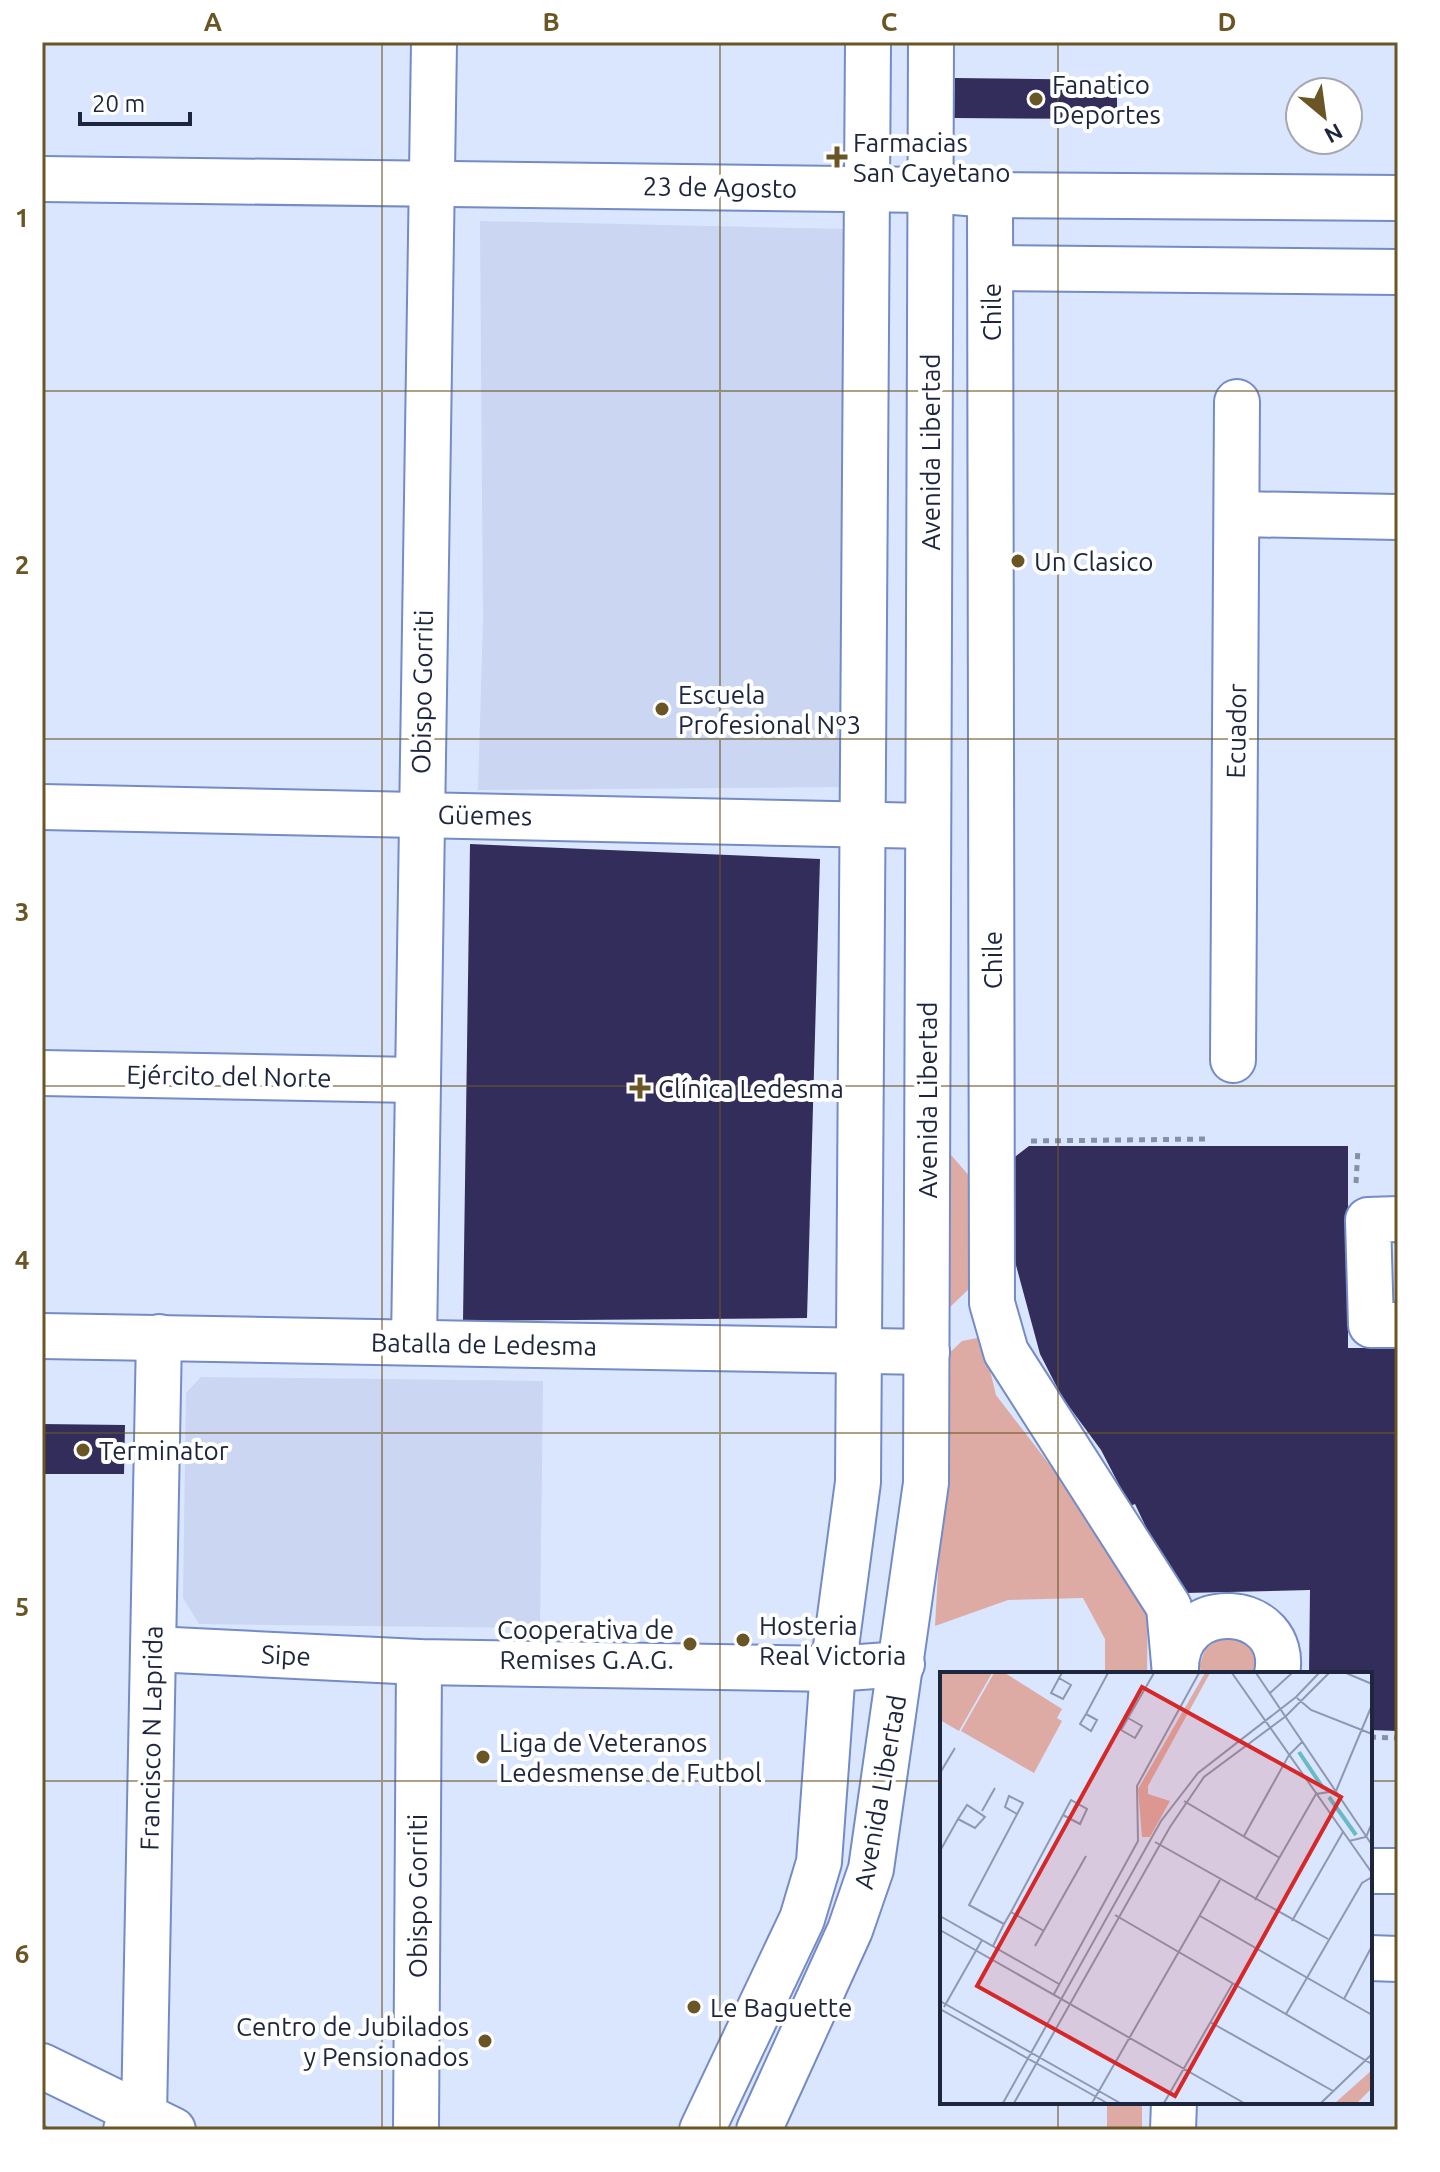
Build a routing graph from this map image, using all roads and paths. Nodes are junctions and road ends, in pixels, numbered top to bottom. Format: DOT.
graph roads {
  1 [pos="434,42"];
  2 [pos="868,42"];
  3 [pos="931,42"];
  4 [pos="42,179"];
  5 [pos="430,184"];
  6 [pos="867,189"];
  7 [pos="931,190"];
  8 [pos="990,195"];
  9 [pos="1398,198"];
  10 [pos="991,268"];
  11 [pos="1398,272"];
  12 [pos="1237,402"];
  13 [pos="1238,514"];
  14 [pos="1398,517"];
  15 [pos="42,807"];
  16 [pos="421,814"];
  17 [pos="862,822"];
  18 [pos="928,826"];
  19 [pos="1233,1060"];
  20 [pos="42,1073"];
  21 [pos="416,1080"];
  22 [pos="1206,1139"];
  23 [pos="992,1142"];
  24 [pos="1358,1148"];
  25 [pos="1356,1188"];
  26 [pos="1398,1219"];
  27 [pos="1398,1325"];
  28 [pos="42,1336"];
  29 [pos="159,1337"];
  30 [pos="414,1342"];
  31 [pos="858,1352"];
  32 [pos="927,1352"];
  33 [pos="153,1649"];
  34 [pos="419,1662"];
  35 [pos="902,1664"];
  36 [pos="833,1669"];
  37 [pos="1176,1672"];
  38 [pos="1277,1672"];
  39 [pos="1372,1737"];
  40 [pos="1398,1738"];
  41 [pos="1372,1871"];
  42 [pos="1398,1871"];
  43 [pos="1372,1958"];
  44 [pos="1398,1959"];
  45 [pos="42,2066"];
  46 [pos="1174,2104"];
  47 [pos="148,2125"];
  48 [pos="416,2130"];
  49 [pos="702,2130"];
  50 [pos="759,2130"];
  51 [pos="1173,2130"];
  1 -- 5 [label="street, Obispo Gorriti"];
  2 -- 6 [label="street, Avenida Libertad"];
  3 -- 7 [label="street, Avenida Libertad"];
  4 -- 5 [label="street, 23 de Agosto"];
  5 -- 6 [label="street, 23 de Agosto"];
  5 -- 16 [label="street, Obispo Gorriti"];
  6 -- 7 [label="street, 23 de Agosto"];
  6 -- 17 [label="street, Avenida Libertad"];
  7 -- 8 [label="street, 23 de Agosto"];
  7 -- 18 [label="street, Avenida Libertad"];
  8 -- 9 [label="street, 23 de Agosto"];
  8 -- 10 [label="street, Chile"];
  10 -- 11 [label="street"];
  10 -- 23 [label="street, Chile"];
  12 -- 13 [label="street, Ecuador"];
  13 -- 14 [label="street"];
  13 -- 19 [label="street, Ecuador"];
  15 -- 16 [label="street, Güemes"];
  16 -- 17 [label="street, Güemes"];
  16 -- 21 [label="street, Obispo Gorriti"];
  17 -- 18 [label="street, Güemes"];
  17 -- 31 [label="street, Avenida Libertad"];
  18 -- 32 [label="street, Avenida Libertad"];
  20 -- 21 [label="street, Ejército del Norte"];
  21 -- 30 [label="street, Obispo Gorriti"];
  22 -- 23 [label="path"];
  23 -- 37 [label="street, Chile"];
  24 -- 25 [label="path"];
  26 -- 27 [label="street"];
  28 -- 29 [label="street, Batalla de Ledesma"];
  29 -- 30 [label="street, Batalla de Ledesma"];
  29 -- 33 [label="street, Francisco N Laprida"];
  30 -- 31 [label="street, Batalla de Ledesma"];
  31 -- 32 [label="street, Batalla de Ledesma"];
  31 -- 36 [label="street, Avenida Libertad"];
  32 -- 35 [label="street, Avenida Libertad"];
  33 -- 34 [label="street, Sipe"];
  33 -- 47 [label="street, Francisco N Laprida"];
  34 -- 36 [label="street, Sipe"];
  34 -- 48 [label="street, Obispo Gorriti"];
  35 -- 36 [label="street, Sipe"];
  35 -- 50 [label="street, Avenida Libertad"];
  36 -- 49 [label="street, Avenida Libertad"];
  37 -- 38 [label="street"];
  39 -- 40 [label="path"];
  41 -- 42 [label="street"];
  43 -- 44 [label="street"];
  45 -- 47 [label="street"];
  46 -- 51 [label="street"];
}
